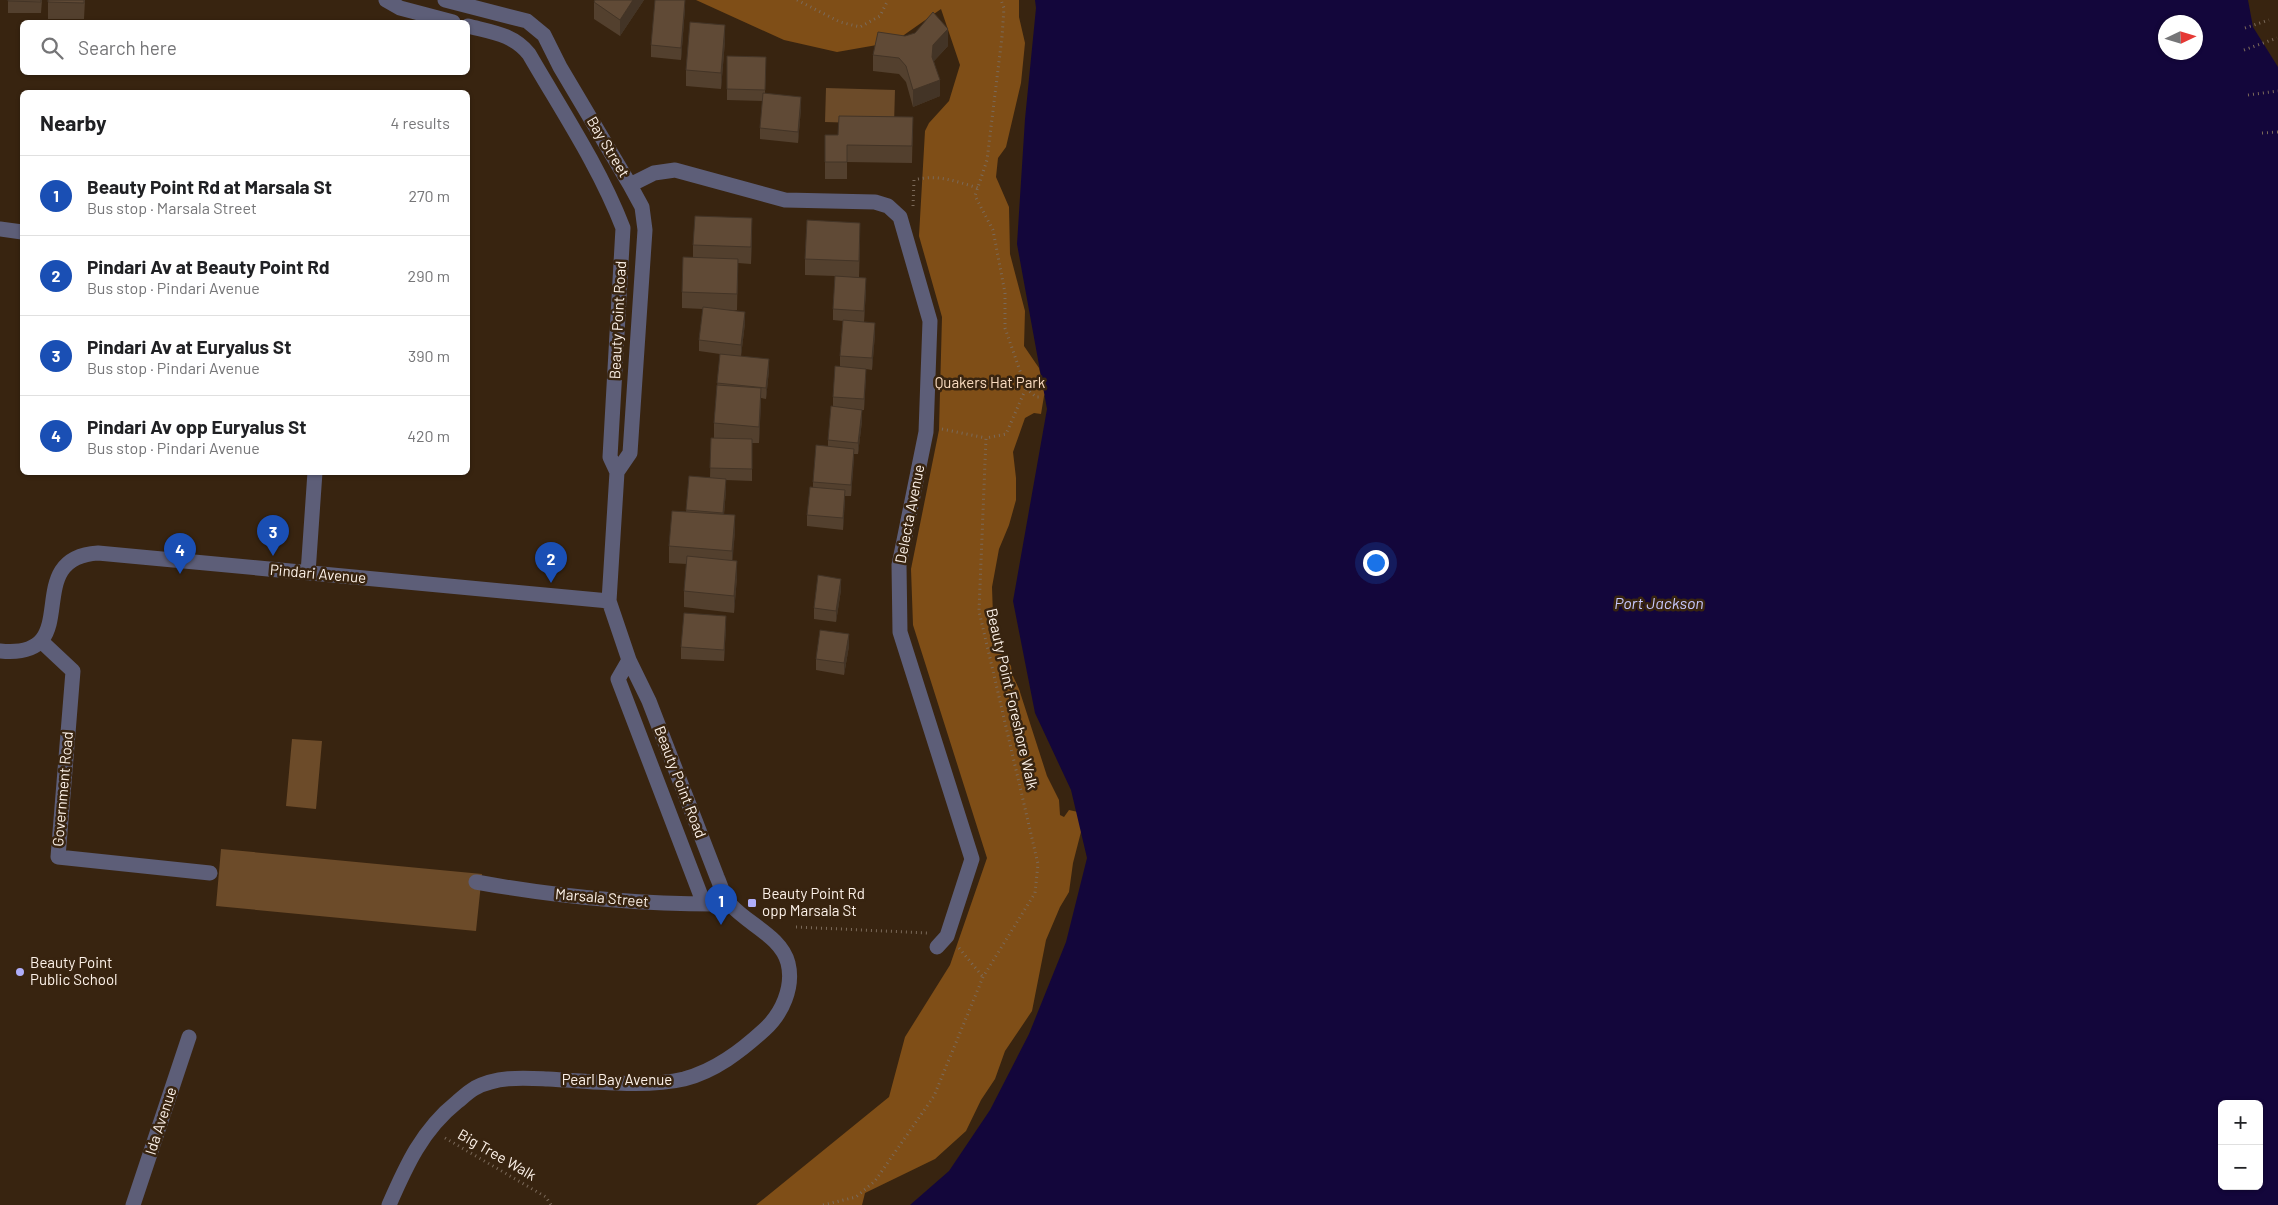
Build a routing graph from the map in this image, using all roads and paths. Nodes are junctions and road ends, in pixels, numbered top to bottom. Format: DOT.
graph roads {
  1 [pos="386,0"];
  2 [pos="445,0"];
  3 [pos="797,0"];
  4 [pos="888,0"];
  5 [pos="1001,0"];
  6 [pos="445,20"];
  7 [pos="2269,20"];
  8 [pos="470,27"];
  9 [pos="2244,28"];
  10 [pos="2277,38"];
  11 [pos="2244,50"];
  12 [pos="2278,91"];
  13 [pos="2248,95"];
  14 [pos="2278,132"];
  15 [pos="2262,133"];
  16 [pos="597,172"];
  17 [pos="630,185"];
  18 [pos="978,188"];
  19 [pos="900,217"];
  20 [pos="0,229"];
  21 [pos="20,232"];
  22 [pos="1026,388"];
  23 [pos="1039,397"];
  24 [pos="926,426"];
  25 [pos="986,438"];
  26 [pos="617,472"];
  27 [pos="315,475"];
  28 [pos="308,573"];
  29 [pos="609,601"];
  30 [pos="41,641"];
  31 [pos="0,651"];
  32 [pos="629,660"];
  33 [pos="210,873"];
  34 [pos="476,882"];
  35 [pos="704,904"];
  36 [pos="729,904"];
  37 [pos="796,927"];
  38 [pos="942,941"];
  39 [pos="983,977"];
  40 [pos="189,1036"];
  41 [pos="429,1128"];
  42 [pos="133,1205"];
  43 [pos="389,1205"];
  44 [pos="551,1205"];
  45 [pos="822,1205"];
  1 -- 6 [label="street"];
  2 -- 17 [label="street, Bay Street"];
  3 -- 4 [label="path"];
  5 -- 18 [label="path"];
  7 -- 9 [label="path"];
  8 -- 16 [label="street, Bay Street"];
  10 -- 11 [label="path"];
  12 -- 13 [label="path"];
  14 -- 15 [label="path"];
  16 -- 26 [label="street, Beauty Point Road"];
  17 -- 19 [label="street, Bay Street"];
  17 -- 26 [label="street, Beauty Point Road"];
  18 -- 19 [label="path"];
  18 -- 22 [label="path"];
  19 -- 24 [label="street, Delecta Avenue"];
  20 -- 21 [label="street"];
  22 -- 23 [label="path"];
  22 -- 25 [label="path"];
  24 -- 25 [label="path"];
  24 -- 38 [label="street, Delecta Avenue"];
  25 -- 39 [label="path, Beauty Point Foreshore Walk"];
  26 -- 29 [label="street, Beauty Point Road"];
  27 -- 28 [label="street"];
  28 -- 29 [label="street, Pindari Avenue"];
  28 -- 30 [label="street, Pindari Avenue"];
  29 -- 32 [label="street, Beauty Point Road"];
  30 -- 31 [label="street"];
  30 -- 33 [label="street, Government Road"];
  32 -- 35 [label="street, Beauty Point Road"];
  32 -- 36 [label="street, Beauty Point Road"];
  34 -- 35 [label="street, Marsala Street"];
  35 -- 36 [label="street, Marsala Street"];
  36 -- 41 [label="street, Pearl Bay Avenue"];
  37 -- 38 [label="path"];
  38 -- 39 [label="path"];
  39 -- 45 [label="path, Beauty Point Foreshore Walk"];
  40 -- 42 [label="street, Ida Avenue"];
  41 -- 43 [label="street, Pearl Bay Avenue"];
  41 -- 44 [label="path, Big Tree Walk"];
}
